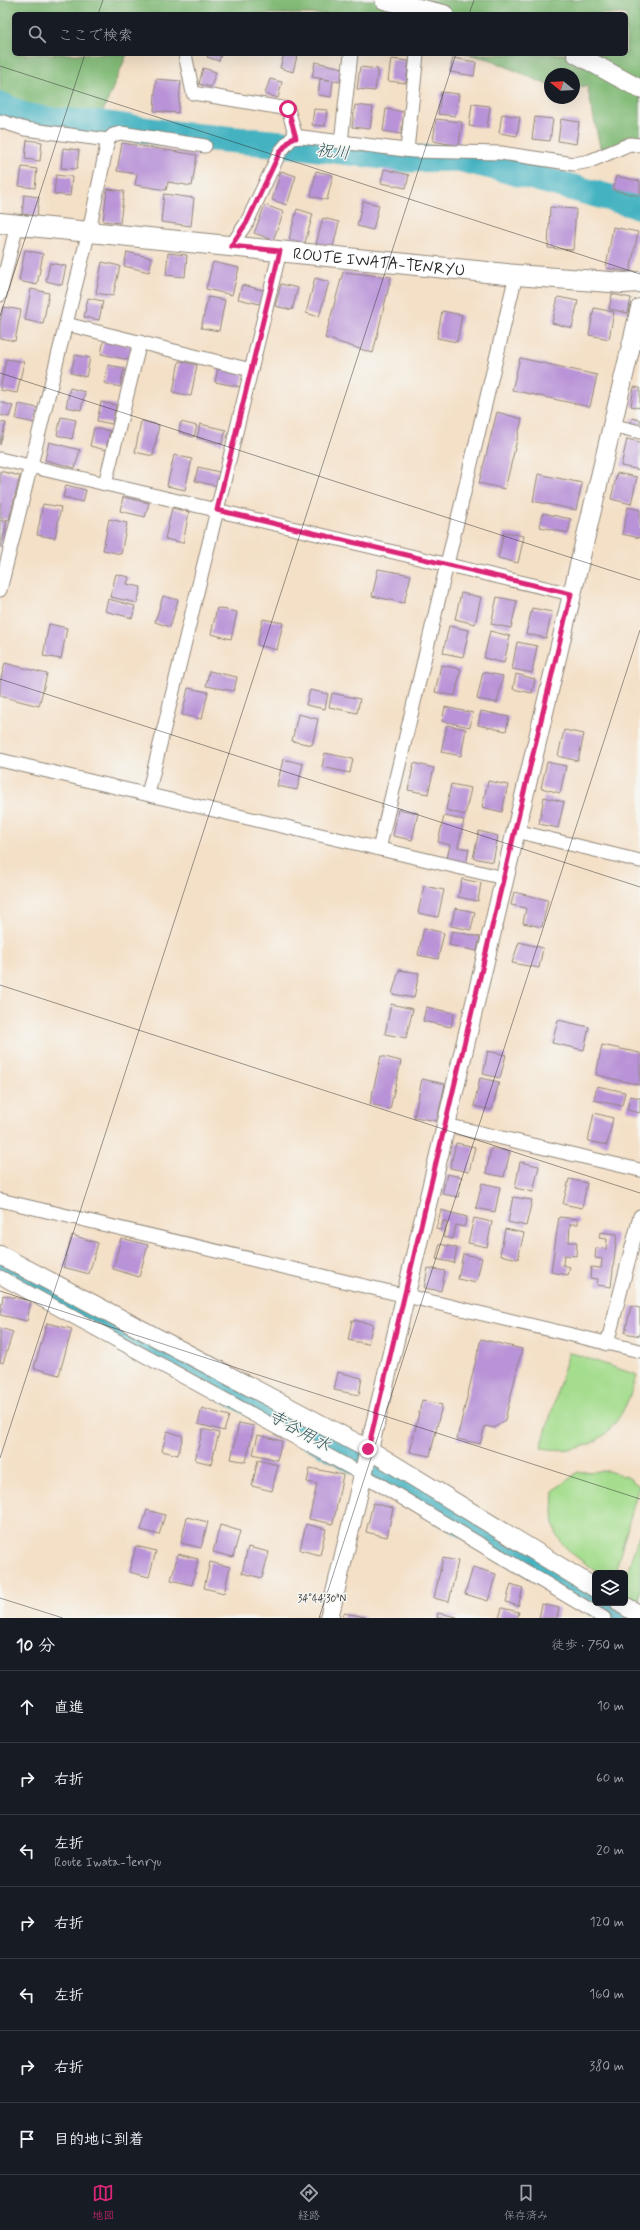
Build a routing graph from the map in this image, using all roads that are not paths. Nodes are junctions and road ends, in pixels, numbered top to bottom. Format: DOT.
graph roads {
  1 [pos="384,0"];
  2 [pos="435,12"];
  3 [pos="185,56"];
  4 [pos="351,56"];
  5 [pos="417,56"];
  6 [pos="580,56"];
  7 [pos="640,89"];
  8 [pos="0,121"];
  9 [pos="296,138"];
  10 [pos="108,140"];
  11 [pos="341,142"];
  12 [pos="640,145"];
  13 [pos="205,146"];
  14 [pos="407,150"];
  15 [pos="9,224"];
  16 [pos="89,231"];
  17 [pos="231,246"];
  18 [pos="280,251"];
  19 [pos="516,276"];
  20 [pos="640,282"];
  21 [pos="0,295"];
  22 [pos="640,308"];
  23 [pos="66,324"];
  24 [pos="140,342"];
  25 [pos="251,370"];
  26 [pos="611,425"];
  27 [pos="640,432"];
  28 [pos="0,459"];
  29 [pos="30,466"];
  30 [pos="105,484"];
  31 [pos="217,510"];
  32 [pos="4,560"];
  33 [pos="446,565"];
  34 [pos="0,590"];
  35 [pos="571,594"];
  36 [pos="0,760"];
  37 [pos="148,794"];
  38 [pos="516,831"];
  39 [pos="379,849"];
  40 [pos="640,861"];
  41 [pos="504,878"];
  42 [pos="446,1125"];
  43 [pos="640,1170"];
  44 [pos="0,1200"];
  45 [pos="640,1216"];
  46 [pos="0,1255"];
  47 [pos="0,1277"];
  48 [pos="405,1296"];
  49 [pos="608,1344"];
  50 [pos="640,1351"];
  51 [pos="365,1462"];
  52 [pos="592,1586"];
  53 [pos="625,1606"];
  54 [pos="640,1616"];
  55 [pos="329,1618"];
  56 [pos="604,1618"];
  1 -- 2 [label="street"];
  3 -- 9 [label="street"];
  4 -- 11 [label="street"];
  5 -- 14 [label="street"];
  6 -- 7 [label="street"];
  8 -- 10 [label="street"];
  9 -- 11 [label="street"];
  9 -- 17 [label="street"];
  10 -- 13 [label="street"];
  10 -- 16 [label="street"];
  11 -- 14 [label="street"];
  12 -- 14 [label="street"];
  15 -- 16 [label="main road, ROUTE IWATA-TENRYU"];
  15 -- 21 [label="street"];
  16 -- 17 [label="main road, ROUTE IWATA-TENRYU"];
  16 -- 23 [label="street"];
  17 -- 18 [label="main road, ROUTE IWATA-TENRYU"];
  18 -- 19 [label="main road, ROUTE IWATA-TENRYU"];
  18 -- 25 [label="street"];
  19 -- 20 [label="main road, ROUTE IWATA-TENRYU"];
  19 -- 33 [label="street"];
  22 -- 26 [label="street"];
  23 -- 24 [label="street"];
  23 -- 29 [label="street"];
  24 -- 25 [label="street"];
  24 -- 30 [label="street"];
  25 -- 31 [label="street"];
  26 -- 27 [label="street"];
  26 -- 35 [label="street"];
  28 -- 29 [label="street"];
  29 -- 30 [label="street"];
  29 -- 32 [label="street"];
  30 -- 31 [label="street"];
  31 -- 33 [label="street"];
  31 -- 37 [label="street"];
  32 -- 34 [label="street"];
  33 -- 35 [label="street"];
  33 -- 39 [label="street"];
  35 -- 38 [label="street"];
  36 -- 37 [label="street"];
  37 -- 39 [label="street"];
  38 -- 40 [label="street"];
  38 -- 41 [label="street"];
  39 -- 41 [label="street"];
  41 -- 42 [label="street"];
  42 -- 43 [label="street"];
  42 -- 48 [label="street"];
  44 -- 48 [label="street"];
  45 -- 49 [label="street"];
  46 -- 51 [label="street"];
  47 -- 51 [label="street"];
  48 -- 49 [label="street"];
  48 -- 51 [label="street"];
  49 -- 50 [label="street"];
  51 -- 52 [label="street"];
  51 -- 55 [label="street"];
  51 -- 56 [label="street"];
  53 -- 54 [label="street"];
}
